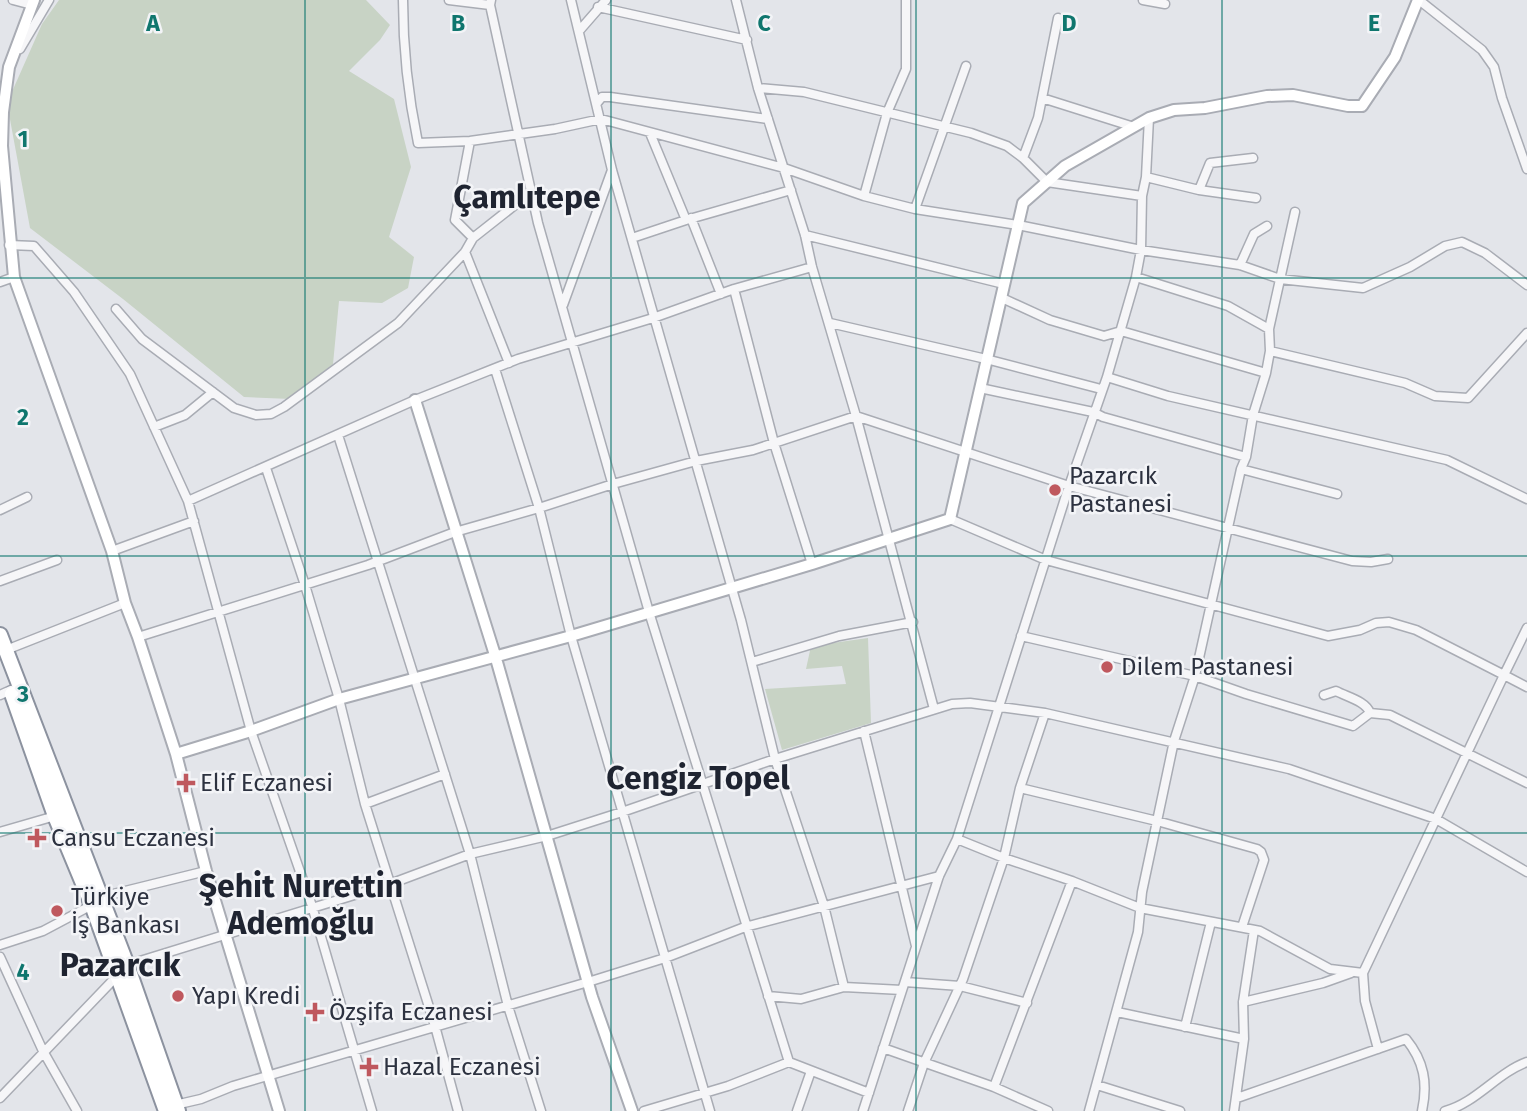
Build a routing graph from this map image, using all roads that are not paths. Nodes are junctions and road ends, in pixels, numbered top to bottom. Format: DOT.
graph roads {
  1 [pos="13,0"];
  2 [pos="48,0"];
  3 [pos="403,0"];
  4 [pos="449,0"];
  5 [pos="572,0"];
  6 [pos="606,0"];
  7 [pos="736,0"];
  8 [pos="906,0"];
  9 [pos="1143,0"];
  10 [pos="1418,0"];
  11 [pos="33,2"];
  12 [pos="490,2"];
  13 [pos="1165,4"];
  14 [pos="598,6"];
  15 [pos="1058,18"];
  16 [pos="579,31"];
  17 [pos="747,40"];
  18 [pos="966,66"];
  19 [pos="9,68"];
  20 [pos="758,88"];
  21 [pos="1042,98"];
  22 [pos="597,103"];
  23 [pos="887,113"];
  24 [pos="1149,118"];
  25 [pos="601,119"];
  26 [pos="768,119"];
  27 [pos="944,127"];
  28 [pos="1134,127"];
  29 [pos="520,134"];
  30 [pos="650,134"];
  31 [pos="470,141"];
  32 [pos="1,146"];
  33 [pos="1023,158"];
  34 [pos="1253,158"];
  35 [pos="784,168"];
  36 [pos="1527,169"];
  37 [pos="612,170"];
  38 [pos="1146,177"];
  39 [pos="1047,182"];
  40 [pos="791,190"];
  41 [pos="1199,190"];
  42 [pos="530,193"];
  43 [pos="864,196"];
  44 [pos="1142,196"];
  45 [pos="1256,198"];
  46 [pos="915,209"];
  47 [pos="1295,212"];
  48 [pos="688,219"];
  49 [pos="1018,225"];
  50 [pos="1267,226"];
  51 [pos="805,235"];
  52 [pos="473,238"];
  53 [pos="632,238"];
  54 [pos="9,245"];
  55 [pos="1141,250"];
  56 [pos="465,252"];
  57 [pos="1240,265"];
  58 [pos="812,267"];
  59 [pos="14,277"];
  60 [pos="1136,277"];
  61 [pos="1280,279"];
  62 [pos="0,282"];
  63 [pos="1004,284"];
  64 [pos="1527,285"];
  65 [pos="734,289"];
  66 [pos="721,294"];
  67 [pos="1002,298"];
  68 [pos="563,305"];
  69 [pos="116,309"];
  70 [pos="653,318"];
  71 [pos="830,324"];
  72 [pos="1269,329"];
  73 [pos="1121,331"];
  74 [pos="1527,332"];
  75 [pos="572,342"];
  76 [pos="1270,351"];
  77 [pos="986,359"];
  78 [pos="509,363"];
  79 [pos="495,369"];
  80 [pos="1265,373"];
  81 [pos="1107,377"];
  82 [pos="980,388"];
  83 [pos="1101,389"];
  84 [pos="213,392"];
  85 [pos="415,400"];
  86 [pos="1093,412"];
  87 [pos="1253,415"];
  88 [pos="856,416"];
  89 [pos="154,427"];
  90 [pos="338,435"];
  91 [pos="774,443"];
  92 [pos="967,452"];
  93 [pos="1246,457"];
  94 [pos="696,461"];
  95 [pos="265,468"];
  96 [pos="1241,469"];
  97 [pos="613,484"];
  98 [pos="1069,486"];
  99 [pos="1337,494"];
  100 [pos="27,497"];
  101 [pos="1527,499"];
  102 [pos="188,501"];
  103 [pos="538,508"];
  104 [pos="0,510"];
  105 [pos="950,519"];
  106 [pos="194,521"];
  107 [pos="1228,529"];
  108 [pos="455,532"];
  109 [pos="890,537"];
  110 [pos="112,551"];
  111 [pos="1388,559"];
  112 [pos="57,560"];
  113 [pos="1046,560"];
  114 [pos="378,561"];
  115 [pos="812,564"];
  116 [pos="0,581"];
  117 [pos="305,585"];
  118 [pos="732,587"];
  119 [pos="125,603"];
  120 [pos="1212,603"];
  121 [pos="220,612"];
  122 [pos="649,612"];
  123 [pos="913,622"];
  124 [pos="1527,628"];
  125 [pos="0,635"];
  126 [pos="571,636"];
  127 [pos="1021,636"];
  128 [pos="138,637"];
  129 [pos="3,655"];
  130 [pos="495,655"];
  131 [pos="752,662"];
  132 [pos="1504,675"];
  133 [pos="1195,676"];
  134 [pos="416,677"];
  135 [pos="1527,687"];
  136 [pos="6,693"];
  137 [pos="1324,695"];
  138 [pos="339,699"];
  139 [pos="999,706"];
  140 [pos="934,709"];
  141 [pos="1045,713"];
  142 [pos="1370,713"];
  143 [pos="251,731"];
  144 [pos="864,731"];
  145 [pos="1174,741"];
  146 [pos="1469,753"];
  147 [pos="176,754"];
  148 [pos="775,759"];
  149 [pos="445,774"];
  150 [pos="1527,783"];
  151 [pos="701,784"];
  152 [pos="1020,788"];
  153 [pos="365,804"];
  154 [pos="622,812"];
  155 [pos="55,816"];
  156 [pos="1436,819"];
  157 [pos="1157,821"];
  158 [pos="0,832"];
  159 [pos="547,835"];
  160 [pos="957,839"];
  161 [pos="470,854"];
  162 [pos="1004,858"];
  163 [pos="206,871"];
  164 [pos="1527,872"];
  165 [pos="939,876"];
  166 [pos="1072,881"];
  167 [pos="390,884"];
  168 [pos="901,887"];
  169 [pos="96,901"];
  170 [pos="824,905"];
  171 [pos="312,906"];
  172 [pos="1140,908"];
  173 [pos="1211,922"];
  174 [pos="745,927"];
  175 [pos="1242,928"];
  176 [pos="1254,930"];
  177 [pos="226,935"];
  178 [pos="0,945"];
  179 [pos="916,947"];
  180 [pos="0,957"];
  181 [pos="665,958"];
  182 [pos="127,965"];
  183 [pos="1358,972"];
  184 [pos="3,976"];
  185 [pos="116,977"];
  186 [pos="588,982"];
  187 [pos="903,986"];
  188 [pos="960,986"];
  189 [pos="844,987"];
  190 [pos="768,996"];
  191 [pos="1243,1002"];
  192 [pos="1027,1003"];
  193 [pos="508,1006"];
  194 [pos="1117,1013"];
  195 [pos="435,1026"];
  196 [pos="1185,1027"];
  197 [pos="1244,1039"];
  198 [pos="883,1048"];
  199 [pos="1378,1049"];
  200 [pos="43,1051"];
  201 [pos="355,1051"];
  202 [pos="789,1062"];
  203 [pos="1527,1062"];
  204 [pos="925,1063"];
  205 [pos="811,1071"];
  206 [pos="270,1076"];
  207 [pos="1097,1085"];
  208 [pos="994,1087"];
  209 [pos="870,1093"];
  210 [pos="704,1094"];
  211 [pos="0,1098"];
  212 [pos="1237,1098"];
  213 [pos="173,1109"];
  214 [pos="1044,1110"];
  215 [pos="77,1111"];
  216 [pos="279,1111"];
  217 [pos="372,1111"];
  218 [pos="458,1111"];
  219 [pos="541,1111"];
  220 [pos="632,1111"];
  221 [pos="644,1111"];
  222 [pos="710,1111"];
  223 [pos="796,1111"];
  224 [pos="863,1111"];
  225 [pos="908,1111"];
  226 [pos="1089,1111"];
  227 [pos="1180,1111"];
  228 [pos="1234,1111"];
  229 [pos="1422,1111"];
  230 [pos="1445,1111"];
  1 -- 11 [label="street"];
  2 -- 19 [label="street"];
  3 -- 31 [label="street"];
  4 -- 12 [label="street"];
  5 -- 16 [label="street"];
  6 -- 14 [label="street"];
  7 -- 17 [label="street"];
  8 -- 23 [label="street"];
  9 -- 13 [label="street"];
  10 -- 24 [label="street"];
  10 -- 36 [label="street"];
  11 -- 19 [label="street"];
  12 -- 29 [label="street"];
  14 -- 16 [label="street"];
  14 -- 17 [label="street"];
  15 -- 21 [label="street"];
  16 -- 22 [label="street"];
  17 -- 20 [label="street"];
  18 -- 27 [label="street"];
  19 -- 32 [label="street"];
  20 -- 23 [label="street"];
  20 -- 26 [label="street"];
  21 -- 28 [label="street"];
  21 -- 33 [label="street"];
  22 -- 25 [label="street"];
  22 -- 26 [label="street"];
  23 -- 27 [label="street"];
  23 -- 43 [label="street"];
  24 -- 28 [label="street"];
  24 -- 38 [label="street"];
  25 -- 29 [label="street"];
  25 -- 30 [label="street"];
  25 -- 37 [label="street"];
  26 -- 35 [label="street"];
  27 -- 33 [label="street"];
  27 -- 46 [label="street"];
  28 -- 39 [label="street"];
  29 -- 31 [label="street"];
  29 -- 42 [label="street"];
  30 -- 35 [label="street"];
  30 -- 48 [label="street"];
  31 -- 52 [label="street"];
  32 -- 54 [label="street"];
  33 -- 39 [label="street"];
  34 -- 41 [label="street"];
  35 -- 40 [label="street"];
  35 -- 43 [label="street"];
  37 -- 53 [label="street"];
  37 -- 68 [label="street"];
  38 -- 41 [label="street"];
  38 -- 44 [label="street"];
  39 -- 44 [label="street"];
  39 -- 49 [label="street"];
  40 -- 48 [label="street"];
  40 -- 51 [label="street"];
  41 -- 45 [label="street"];
  42 -- 52 [label="street"];
  42 -- 68 [label="street"];
  43 -- 46 [label="street"];
  44 -- 55 [label="street"];
  46 -- 49 [label="street"];
  47 -- 61 [label="street"];
  48 -- 53 [label="street"];
  48 -- 66 [label="street"];
  49 -- 55 [label="street"];
  49 -- 63 [label="street"];
  50 -- 57 [label="street"];
  51 -- 58 [label="street"];
  51 -- 63 [label="street"];
  52 -- 56 [label="street"];
  53 -- 70 [label="street"];
  54 -- 59 [label="street"];
  54 -- 89 [label="street"];
  55 -- 57 [label="street"];
  55 -- 60 [label="street"];
  56 -- 78 [label="street"];
  56 -- 84 [label="street"];
  57 -- 61 [label="street"];
  58 -- 65 [label="street"];
  58 -- 71 [label="street"];
  59 -- 62 [label="street"];
  59 -- 110 [label="street"];
  60 -- 72 [label="street"];
  60 -- 73 [label="street"];
  61 -- 64 [label="street"];
  61 -- 72 [label="street"];
  63 -- 67 [label="street"];
  65 -- 66 [label="street"];
  65 -- 91 [label="street"];
  66 -- 70 [label="street"];
  67 -- 73 [label="street"];
  67 -- 77 [label="street"];
  68 -- 75 [label="street"];
  69 -- 84 [label="street"];
  70 -- 75 [label="street"];
  70 -- 94 [label="street"];
  71 -- 77 [label="street"];
  71 -- 88 [label="street"];
  72 -- 76 [label="street"];
  73 -- 80 [label="street"];
  73 -- 81 [label="street"];
  74 -- 76 [label="street"];
  75 -- 78 [label="street"];
  75 -- 97 [label="street"];
  76 -- 80 [label="street"];
  77 -- 82 [label="street"];
  77 -- 83 [label="street"];
  78 -- 79 [label="street"];
  79 -- 85 [label="street"];
  79 -- 103 [label="street"];
  80 -- 87 [label="street"];
  81 -- 83 [label="street"];
  81 -- 87 [label="street"];
  82 -- 86 [label="street"];
  82 -- 92 [label="street"];
  83 -- 86 [label="street"];
  84 -- 89 [label="street"];
  85 -- 90 [label="street"];
  85 -- 108 [label="street"];
  86 -- 93 [label="street"];
  86 -- 98 [label="street"];
  87 -- 93 [label="street"];
  87 -- 101 [label="street"];
  88 -- 91 [label="street"];
  88 -- 92 [label="street"];
  88 -- 109 [label="street"];
  89 -- 102 [label="street"];
  90 -- 95 [label="street"];
  90 -- 114 [label="street"];
  91 -- 94 [label="street"];
  91 -- 115 [label="street"];
  92 -- 98 [label="street"];
  92 -- 105 [label="street"];
  93 -- 96 [label="street"];
  94 -- 97 [label="street"];
  94 -- 118 [label="street"];
  95 -- 102 [label="street"];
  95 -- 117 [label="street"];
  96 -- 99 [label="street"];
  96 -- 107 [label="street"];
  97 -- 103 [label="street"];
  97 -- 122 [label="street"];
  98 -- 107 [label="street"];
  98 -- 113 [label="street"];
  100 -- 104 [label="street"];
  102 -- 106 [label="street"];
  103 -- 108 [label="street"];
  103 -- 126 [label="street"];
  105 -- 109 [label="street"];
  105 -- 113 [label="street"];
  106 -- 110 [label="street"];
  106 -- 121 [label="street"];
  107 -- 111 [label="street"];
  107 -- 120 [label="street"];
  108 -- 114 [label="street"];
  108 -- 130 [label="street"];
  109 -- 115 [label="street"];
  109 -- 123 [label="street"];
  110 -- 119 [label="street"];
  112 -- 116 [label="street"];
  113 -- 120 [label="street"];
  113 -- 127 [label="street"];
  114 -- 117 [label="street"];
  114 -- 134 [label="street"];
  115 -- 118 [label="street"];
  117 -- 121 [label="street"];
  117 -- 138 [label="street"];
  118 -- 122 [label="street"];
  118 -- 131 [label="street"];
  119 -- 128 [label="street"];
  119 -- 129 [label="street"];
  120 -- 132 [label="street"];
  120 -- 133 [label="street"];
  121 -- 128 [label="street"];
  121 -- 143 [label="street"];
  122 -- 126 [label="street"];
  122 -- 151 [label="street"];
  123 -- 131 [label="street"];
  123 -- 140 [label="street"];
  124 -- 132 [label="street"];
  125 -- 129 [label="highway"];
  126 -- 130 [label="street"];
  126 -- 154 [label="street"];
  127 -- 133 [label="street"];
  127 -- 139 [label="street"];
  128 -- 147 [label="street"];
  129 -- 136 [label="highway"];
  129 -- 169 [label="highway"];
  130 -- 134 [label="street"];
  130 -- 159 [label="street"];
  131 -- 148 [label="street"];
  132 -- 135 [label="street"];
  132 -- 146 [label="street"];
  133 -- 142 [label="street"];
  133 -- 145 [label="street"];
  134 -- 138 [label="street"];
  134 -- 149 [label="street"];
  136 -- 155 [label="highway"];
  137 -- 142 [label="street"];
  138 -- 143 [label="street"];
  138 -- 153 [label="street"];
  139 -- 140 [label="street"];
  139 -- 141 [label="street"];
  139 -- 160 [label="street"];
  140 -- 144 [label="street"];
  141 -- 145 [label="street"];
  141 -- 152 [label="street"];
  142 -- 146 [label="street"];
  143 -- 147 [label="street"];
  143 -- 171 [label="street"];
  144 -- 148 [label="street"];
  144 -- 168 [label="street"];
  145 -- 156 [label="street"];
  145 -- 157 [label="street"];
  146 -- 150 [label="street"];
  146 -- 156 [label="street"];
  147 -- 163 [label="street"];
  148 -- 151 [label="street"];
  148 -- 170 [label="street"];
  149 -- 153 [label="street"];
  149 -- 161 [label="street"];
  151 -- 154 [label="street"];
  151 -- 174 [label="street"];
  152 -- 157 [label="street"];
  152 -- 162 [label="street"];
  153 -- 167 [label="street"];
  154 -- 159 [label="street"];
  154 -- 181 [label="street"];
  155 -- 158 [label="street"];
  155 -- 169 [label="highway"];
  156 -- 164 [label="street"];
  156 -- 183 [label="street"];
  157 -- 172 [label="street"];
  157 -- 175 [label="street"];
  159 -- 161 [label="street"];
  159 -- 186 [label="street"];
  160 -- 162 [label="street"];
  160 -- 165 [label="street"];
  161 -- 167 [label="street"];
  161 -- 193 [label="street"];
  162 -- 166 [label="street"];
  162 -- 188 [label="street"];
  163 -- 169 [label="street"];
  163 -- 177 [label="street"];
  165 -- 168 [label="street"];
  165 -- 179 [label="street"];
  166 -- 172 [label="street"];
  166 -- 192 [label="street"];
  167 -- 171 [label="street"];
  167 -- 195 [label="street"];
  168 -- 170 [label="street"];
  168 -- 179 [label="street"];
  169 -- 178 [label="street"];
  169 -- 182 [label="highway"];
  169 -- 185 [label="highway"];
  170 -- 174 [label="street"];
  170 -- 189 [label="street"];
  171 -- 177 [label="street"];
  171 -- 201 [label="street"];
  172 -- 173 [label="street"];
  172 -- 194 [label="street"];
  173 -- 175 [label="street"];
  173 -- 196 [label="street"];
  174 -- 181 [label="street"];
  174 -- 190 [label="street"];
  175 -- 176 [label="street"];
  176 -- 183 [label="street"];
  176 -- 191 [label="street"];
  177 -- 182 [label="street"];
  177 -- 206 [label="street"];
  179 -- 187 [label="street"];
  180 -- 184 [label="street"];
  181 -- 186 [label="street"];
  181 -- 210 [label="street"];
  182 -- 213 [label="highway"];
  183 -- 191 [label="street"];
  183 -- 199 [label="street"];
  184 -- 200 [label="street"];
  185 -- 200 [label="street"];
  185 -- 213 [label="highway"];
  186 -- 193 [label="street"];
  186 -- 220 [label="street"];
  187 -- 188 [label="street"];
  187 -- 189 [label="street"];
  187 -- 198 [label="street"];
  188 -- 192 [label="street"];
  188 -- 204 [label="street"];
  189 -- 190 [label="street"];
  190 -- 202 [label="street"];
  191 -- 197 [label="street"];
  192 -- 208 [label="street"];
  193 -- 195 [label="street"];
  193 -- 219 [label="street"];
  194 -- 196 [label="street"];
  194 -- 207 [label="street"];
  195 -- 201 [label="street"];
  195 -- 218 [label="street"];
  196 -- 197 [label="street"];
  197 -- 212 [label="street"];
  198 -- 204 [label="street"];
  198 -- 209 [label="street"];
  199 -- 212 [label="street"];
  199 -- 229 [label="street"];
  200 -- 211 [label="street"];
  200 -- 215 [label="street"];
  201 -- 206 [label="street"];
  201 -- 217 [label="street"];
  202 -- 205 [label="street"];
  202 -- 210 [label="street"];
  203 -- 230 [label="street"];
  204 -- 208 [label="street"];
  204 -- 225 [label="street"];
  205 -- 209 [label="street"];
  205 -- 223 [label="street"];
  206 -- 213 [label="street"];
  206 -- 216 [label="street"];
  207 -- 226 [label="street"];
  207 -- 227 [label="street"];
  208 -- 214 [label="street"];
  209 -- 224 [label="street"];
  210 -- 221 [label="street"];
  210 -- 222 [label="street"];
  212 -- 228 [label="street"];
}
